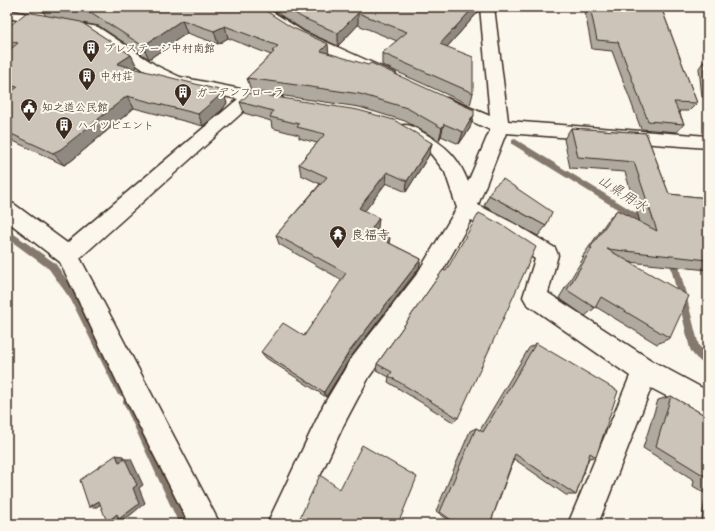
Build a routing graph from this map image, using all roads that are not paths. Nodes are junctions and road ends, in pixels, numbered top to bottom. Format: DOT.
graph roads {
  1 [pos="256,7"];
  2 [pos="487,7"];
  3 [pos="12,13"];
  4 [pos="399,81"];
  5 [pos="250,97"];
  6 [pos="435,97"];
  7 [pos="289,103"];
  8 [pos="392,124"];
  9 [pos="500,127"];
  10 [pos="708,142"];
  11 [pos="467,208"];
  12 [pos="7,210"];
  13 [pos="68,256"];
  14 [pos="645,371"];
  15 [pos="708,405"];
  16 [pos="205,524"];
  17 [pos="282,524"];
  18 [pos="583,524"];
  1 -- 4 [label="street"];
  2 -- 9 [label="street"];
  3 -- 5 [label="street"];
  5 -- 7 [label="street"];
  5 -- 13 [label="street"];
  6 -- 9 [label="street"];
  8 -- 11 [label="street"];
  9 -- 10 [label="street"];
  9 -- 11 [label="street"];
  11 -- 14 [label="street"];
  11 -- 17 [label="street"];
  12 -- 13 [label="street"];
  13 -- 16 [label="street"];
  14 -- 15 [label="street"];
  14 -- 18 [label="street"];
}
